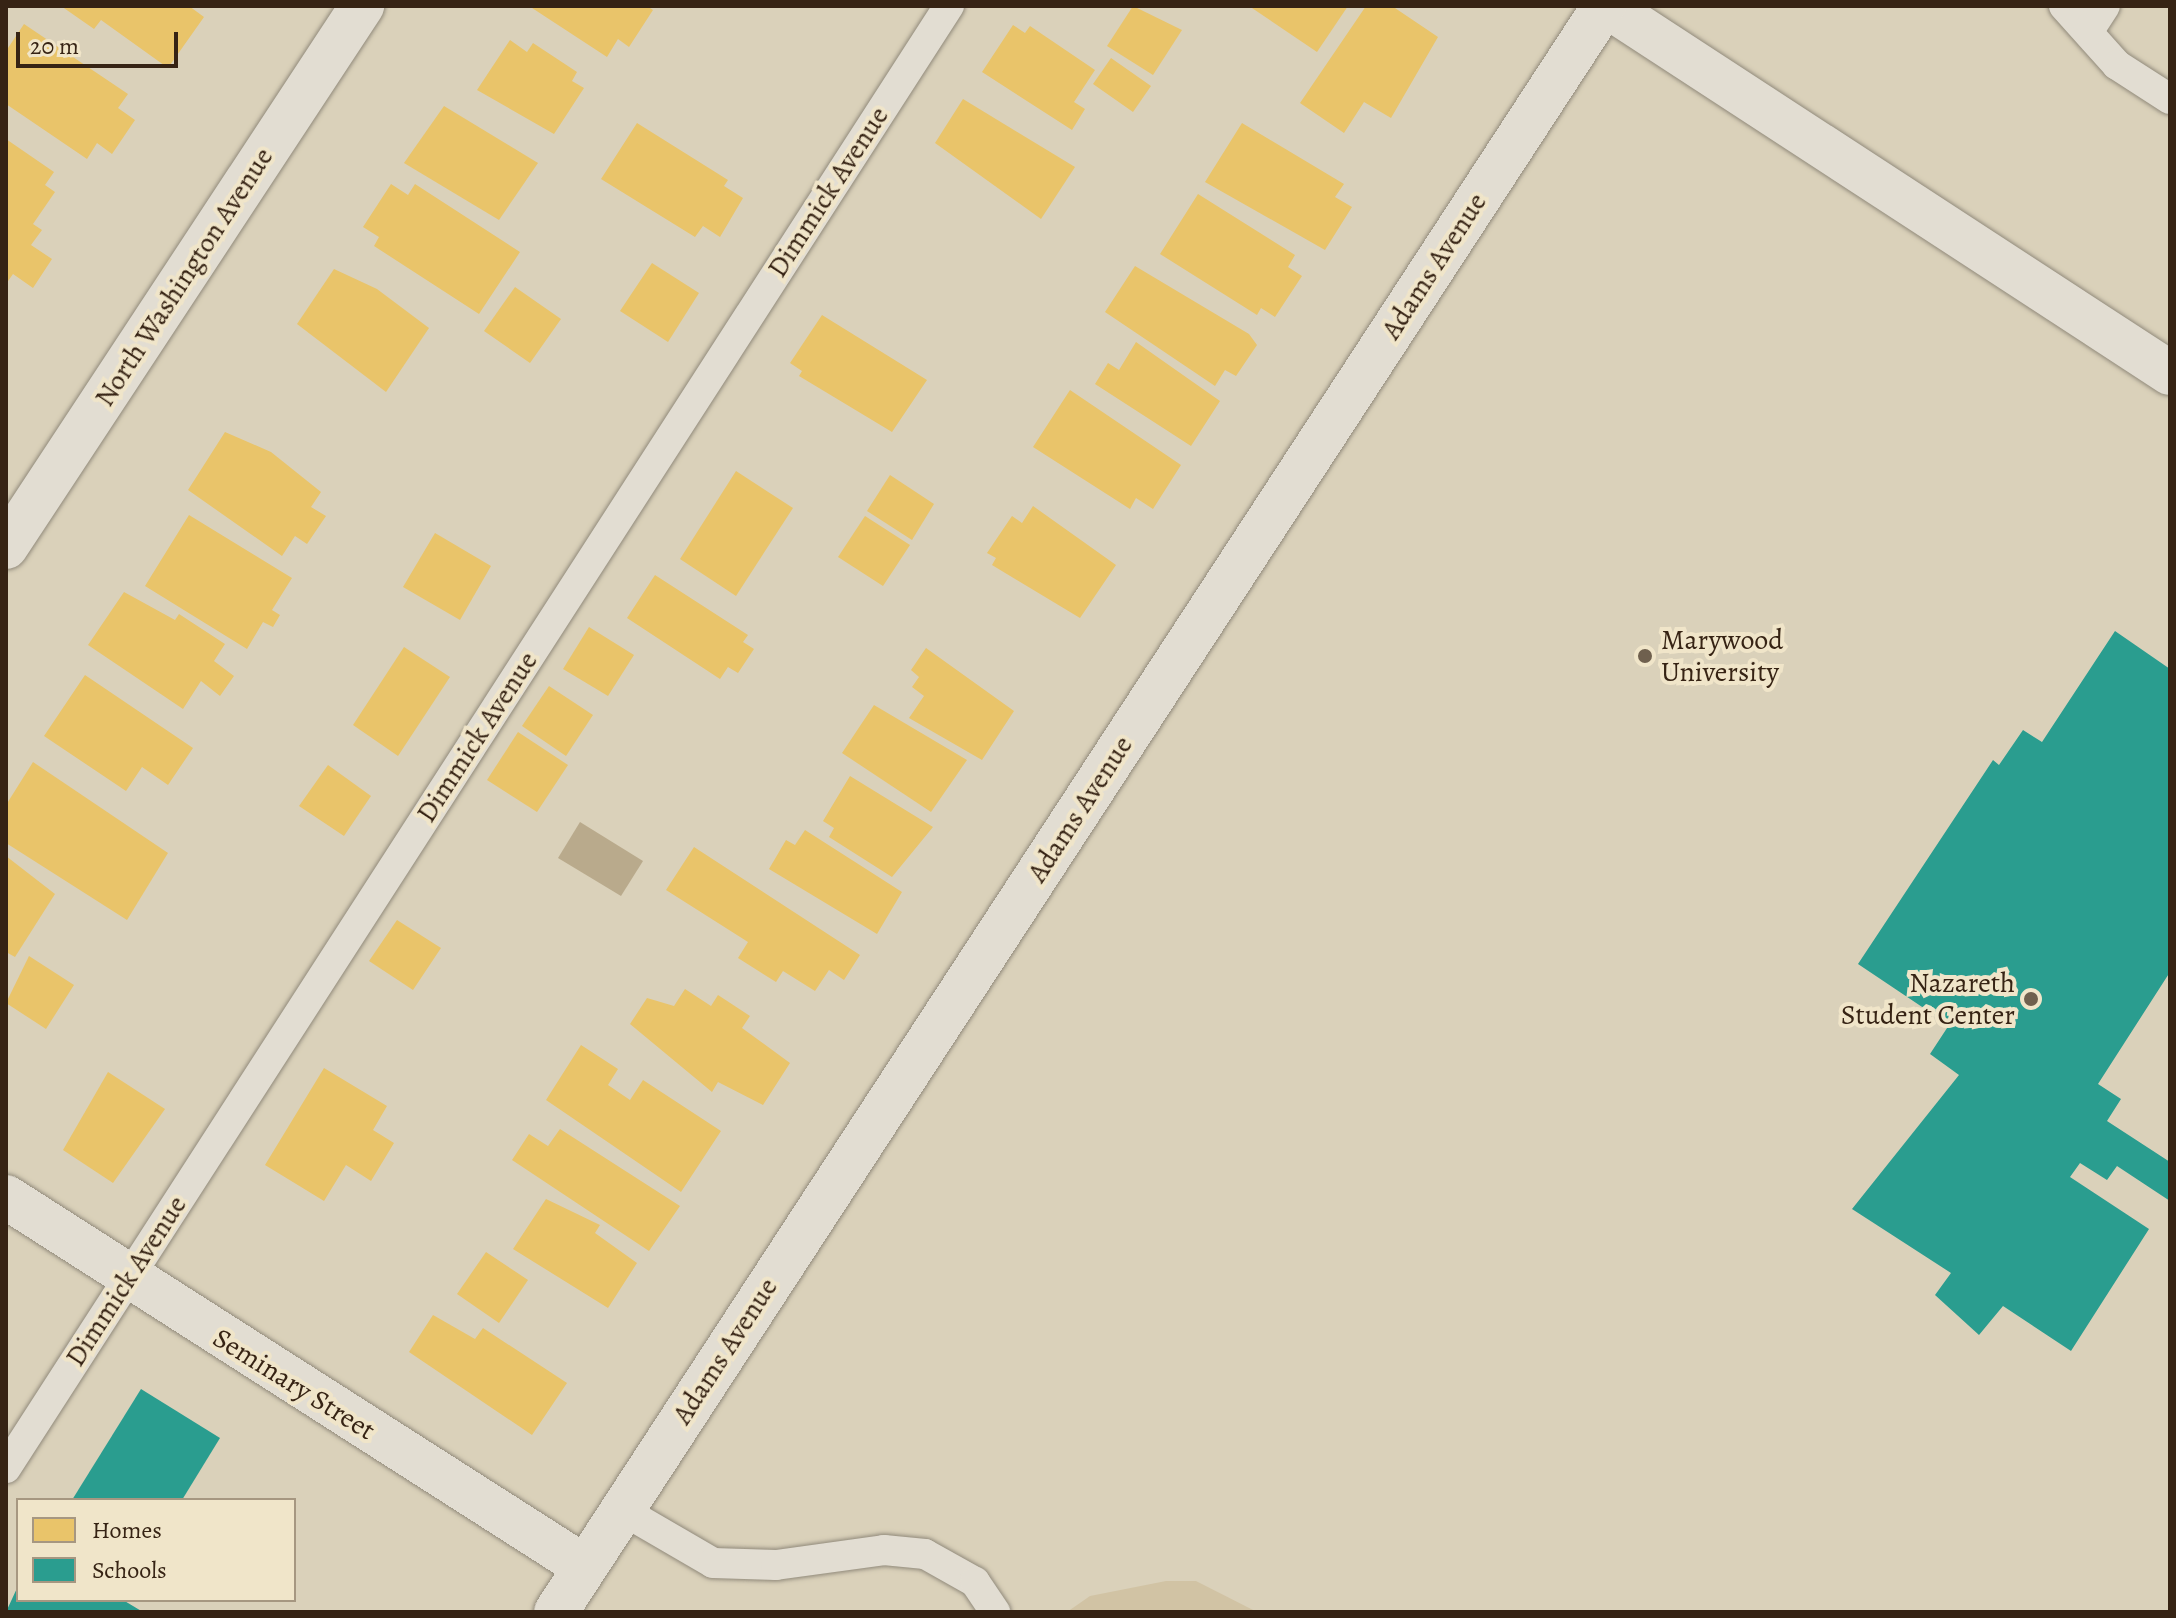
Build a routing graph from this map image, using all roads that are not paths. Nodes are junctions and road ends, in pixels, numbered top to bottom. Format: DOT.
graph roads {
  1 [pos="362,6"];
  2 [pos="949,6"];
  3 [pos="1605,6"];
  4 [pos="2064,6"];
  5 [pos="2105,6"];
  6 [pos="2088,32"];
  7 [pos="2170,99"];
  8 [pos="2170,373"];
  9 [pos="6,547"];
  10 [pos="6,1197"];
  11 [pos="127,1279"];
  12 [pos="6,1468"];
  13 [pos="622,1510"];
  14 [pos="585,1567"];
  15 [pos="556,1612"];
  16 [pos="995,1612"];
  1 -- 9 [label="street, North Washington Avenue"];
  2 -- 11 [label="lane, Dimmick Avenue"];
  3 -- 8 [label="street"];
  3 -- 13 [label="street, Adams Avenue"];
  4 -- 6 [label="lane"];
  5 -- 6 [label="lane"];
  6 -- 7 [label="lane"];
  10 -- 11 [label="street, Seminary Street"];
  11 -- 12 [label="lane, Dimmick Avenue"];
  11 -- 14 [label="street, Seminary Street"];
  13 -- 14 [label="street, Adams Avenue"];
  13 -- 16 [label="lane"];
  14 -- 15 [label="street, Adams Avenue"];
}
